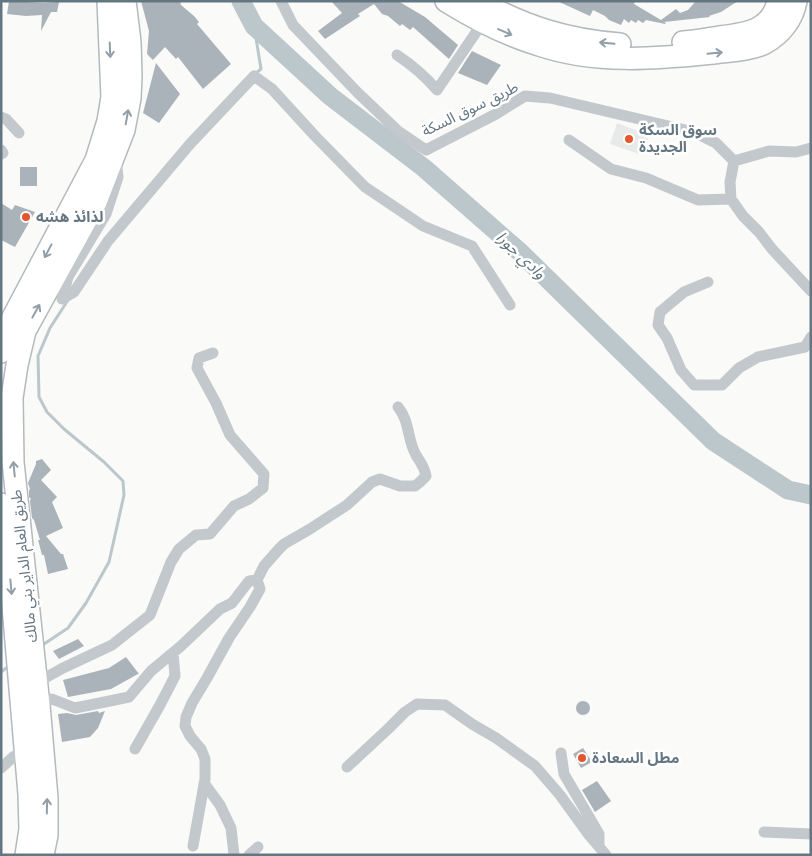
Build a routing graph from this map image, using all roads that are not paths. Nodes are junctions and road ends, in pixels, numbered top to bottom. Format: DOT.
graph roads {
  1 [pos="108,1"];
  2 [pos="125,1"];
  3 [pos="281,1"];
  4 [pos="446,1"];
  5 [pos="778,1"];
  6 [pos="796,1"];
  7 [pos="490,9"];
  8 [pos="397,55"];
  9 [pos="1,117"];
  10 [pos="19,133"];
  11 [pos="569,140"];
  12 [pos="811,148"];
  13 [pos="1,150"];
  14 [pos="1,154"];
  15 [pos="115,156"];
  16 [pos="734,161"];
  17 [pos="731,199"];
  18 [pos="708,282"];
  19 [pos="811,291"];
  20 [pos="510,305"];
  21 [pos="811,337"];
  22 [pos="1,352"];
  23 [pos="213,353"];
  24 [pos="398,407"];
  25 [pos="1,504"];
  26 [pos="5,560"];
  27 [pos="257,580"];
  28 [pos="173,653"];
  29 [pos="36,683"];
  30 [pos="39,705"];
  31 [pos="135,749"];
  32 [pos="26,752"];
  33 [pos="561,753"];
  34 [pos="347,766"];
  35 [pos="1,768"];
  36 [pos="204,782"];
  37 [pos="764,832"];
  38 [pos="811,834"];
  39 [pos="192,846"];
  40 [pos="603,850"];
  41 [pos="26,855"];
  42 [pos="43,855"];
  43 [pos="234,855"];
  1 -- 22 [label="highway, one-way"];
  15 -- 2 [label="highway, طريق العام الداير بني مالك, one-way"];
  3 -- 16 [label="street, طريق سوق السكة"];
  4 -- 7 [label="highway"];
  5 -- 7 [label="highway, one-way"];
  7 -- 6 [label="highway, one-way"];
  7 -- 8 [label="street"];
  9 -- 10 [label="street"];
  11 -- 17 [label="street"];
  12 -- 16 [label="street"];
  13 -- 14 [label="street"];
  15 -- 20 [label="street"];
  29 -- 15 [label="highway, طريق العام الداير بني مالك, one-way"];
  16 -- 17 [label="street"];
  17 -- 19 [label="street"];
  18 -- 21 [label="street"];
  23 -- 29 [label="street"];
  24 -- 27 [label="street"];
  25 -- 26 [label="highway, طريق العام الداير بني مالك"];
  26 -- 32 [label="highway, طريق العام الداير بني مالك, one-way"];
  27 -- 28 [label="street"];
  27 -- 36 [label="street"];
  28 -- 30 [label="street"];
  28 -- 31 [label="street"];
  29 -- 30 [label="highway, طريق العام الداير بني مالك"];
  42 -- 30 [label="highway, طريق العام الداير بني مالك, one-way"];
  32 -- 35 [label="street"];
  32 -- 41 [label="highway, طريق العام الداير بني مالك"];
  33 -- 40 [label="street"];
  34 -- 40 [label="street"];
  36 -- 39 [label="street"];
  36 -- 43 [label="street"];
  37 -- 38 [label="street"];
}
